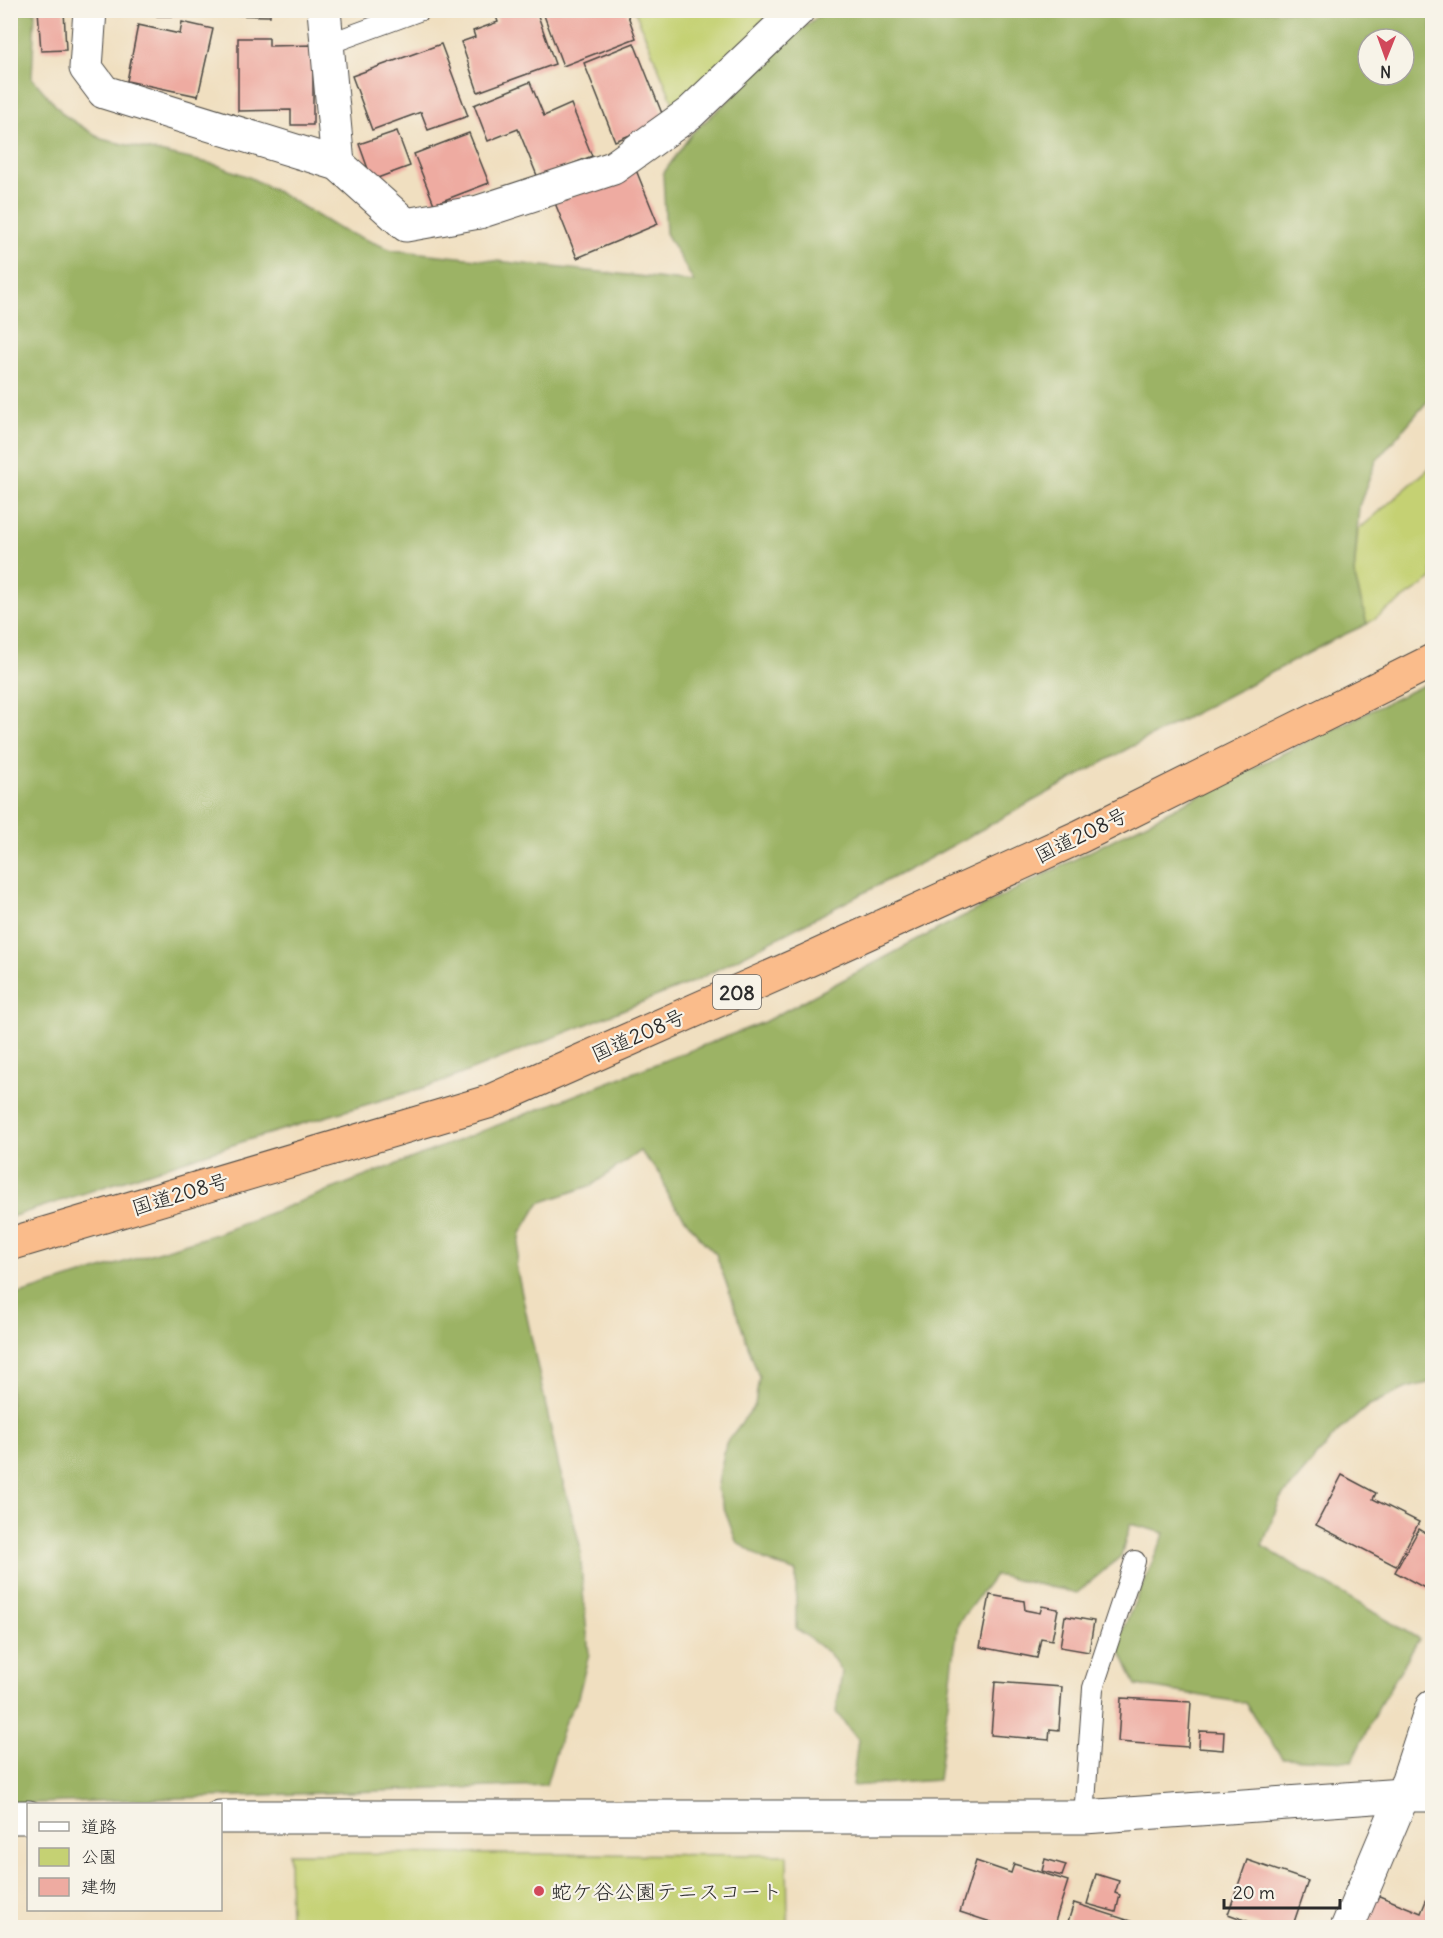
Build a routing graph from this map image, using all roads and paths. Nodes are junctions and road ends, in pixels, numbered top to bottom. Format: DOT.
graph roads {
  1 [pos="90,10"];
  2 [pos="324,10"];
  3 [pos="421,10"];
  4 [pos="798,10"];
  5 [pos="328,44"];
  6 [pos="338,164"];
  7 [pos="1432,661"];
  8 [pos="10,1244"];
  9 [pos="1135,1561"];
  10 [pos="1432,1707"];
  11 [pos="1418,1795"];
  12 [pos="1084,1816"];
  13 [pos="10,1817"];
  14 [pos="27,1817"];
  15 [pos="222,1817"];
  16 [pos="1347,1928"];
  1 -- 6 [label="street"];
  2 -- 5 [label="street"];
  3 -- 5 [label="lane"];
  4 -- 6 [label="street"];
  5 -- 6 [label="street"];
  7 -- 8 [label="highway, 国道208号 / 208"];
  9 -- 12 [label="lane"];
  10 -- 11 [label="street"];
  11 -- 12 [label="street"];
  11 -- 16 [label="street"];
  12 -- 15 [label="street"];
  13 -- 14 [label="street"];
}
